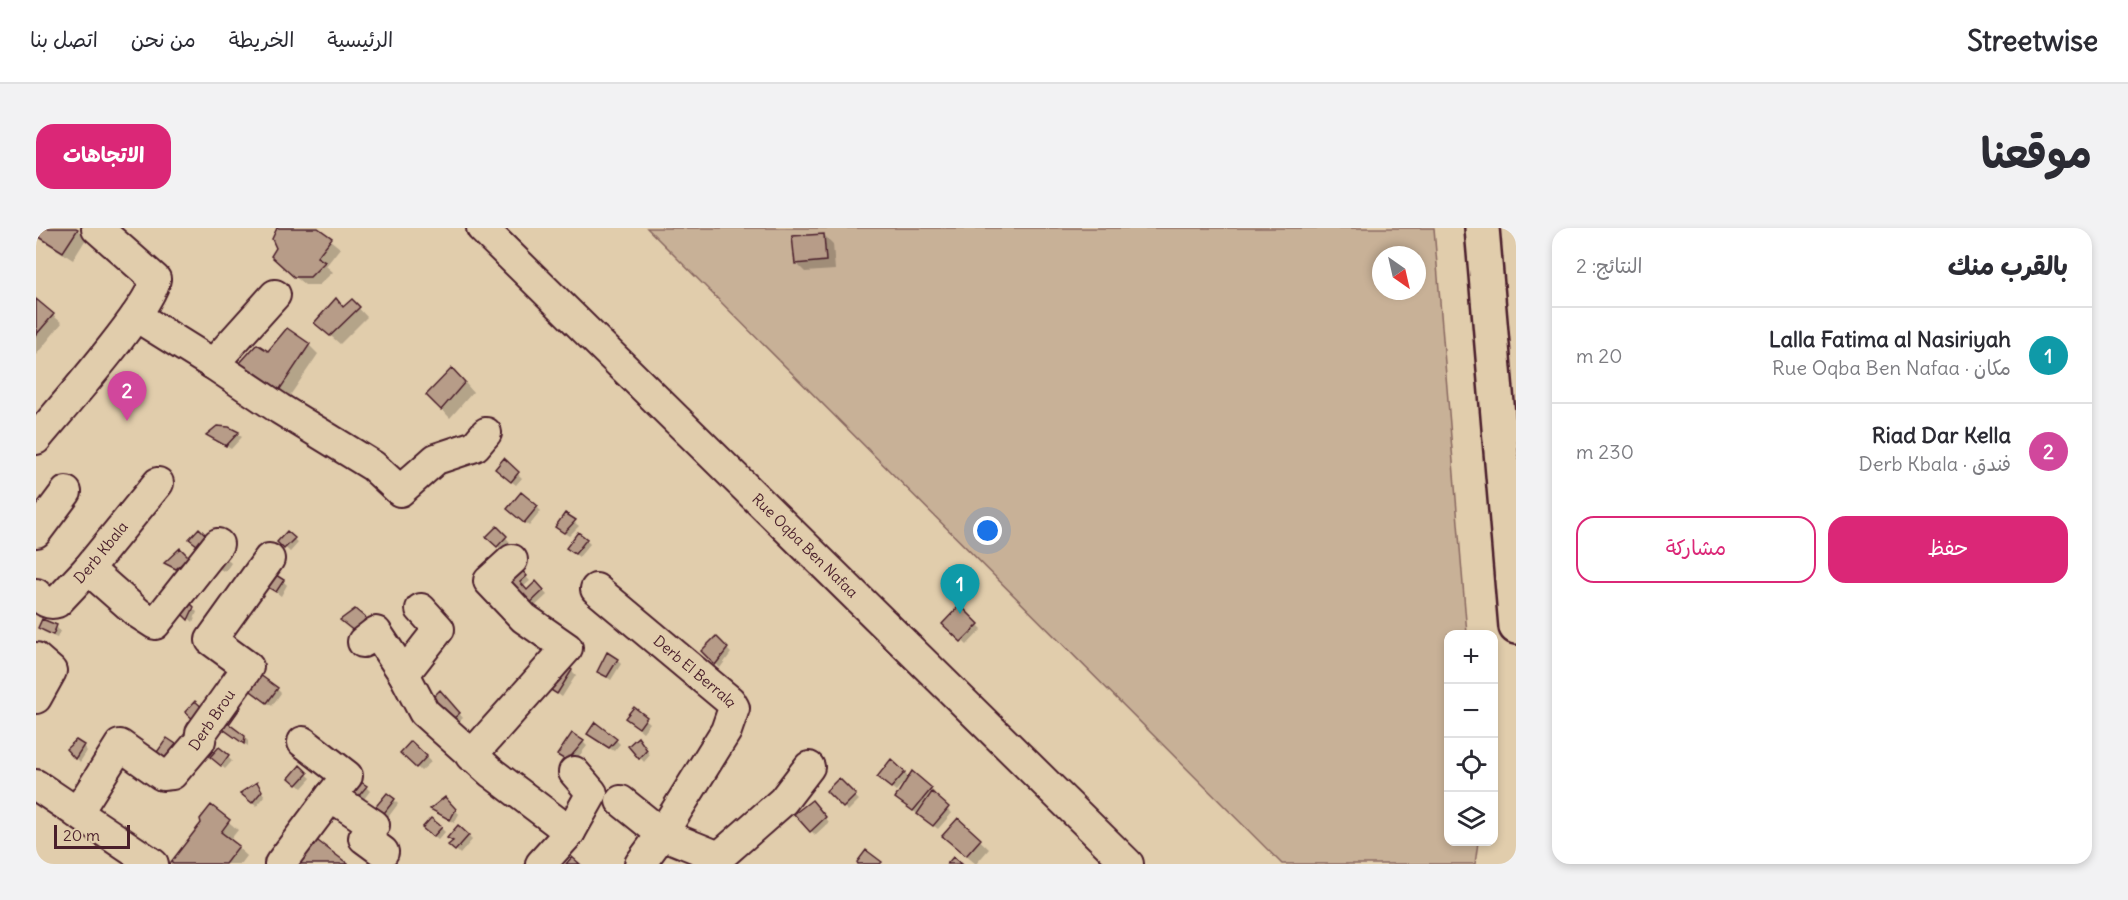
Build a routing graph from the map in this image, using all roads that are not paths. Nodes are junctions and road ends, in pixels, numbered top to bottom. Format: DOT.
graph roads {
  1 [pos="97,228"];
  2 [pos="482,228"];
  3 [pos="1482,228"];
  4 [pos="275,295"];
  5 [pos="136,316"];
  6 [pos="213,364"];
  7 [pos="486,433"];
  8 [pos="36,439"];
  9 [pos="158,483"];
  10 [pos="66,492"];
  11 [pos="36,532"];
  12 [pos="218,544"];
  13 [pos="269,560"];
  14 [pos="512,560"];
  15 [pos="88,569"];
  16 [pos="596,589"];
  17 [pos="36,594"];
  18 [pos="421,609"];
  19 [pos="1516,627"];
  20 [pos="363,642"];
  21 [pos="36,658"];
  22 [pos="404,674"];
  23 [pos="36,698"];
  24 [pos="303,742"];
  25 [pos="471,756"];
  26 [pos="809,767"];
  27 [pos="574,772"];
  28 [pos="36,785"];
  29 [pos="332,796"];
  30 [pos="621,801"];
  31 [pos="77,813"];
  32 [pos="570,832"];
  33 [pos="662,834"];
  34 [pos="383,852"];
  35 [pos="717,860"];
  36 [pos="153,864"];
  37 [pos="280,864"];
  38 [pos="541,864"];
  39 [pos="640,864"];
  40 [pos="1128,864"];
  1 -- 5 [label="street"];
  2 -- 40 [label="street, Rue Oqba Ben Nafaa"];
  3 -- 19 [label="main road"];
  4 -- 6 [label="street"];
  5 -- 6 [label="street"];
  5 -- 8 [label="street"];
  6 -- 7 [label="street"];
  9 -- 15 [label="street, Derb Kbala"];
  10 -- 11 [label="street"];
  12 -- 15 [label="street"];
  13 -- 31 [label="street, Derb Brou"];
  14 -- 25 [label="street"];
  15 -- 17 [label="street, Derb Kbala"];
  16 -- 33 [label="street, Derb El Berrala"];
  18 -- 22 [label="street"];
  20 -- 22 [label="street"];
  21 -- 23 [label="street"];
  22 -- 25 [label="street"];
  24 -- 29 [label="street"];
  25 -- 32 [label="street"];
  26 -- 35 [label="street"];
  27 -- 32 [label="street"];
  28 -- 31 [label="street"];
  29 -- 34 [label="street"];
  29 -- 37 [label="street"];
  30 -- 33 [label="street"];
  31 -- 36 [label="street"];
  32 -- 38 [label="street"];
  33 -- 35 [label="street"];
  33 -- 39 [label="street, Derb El Berrala"];
}
